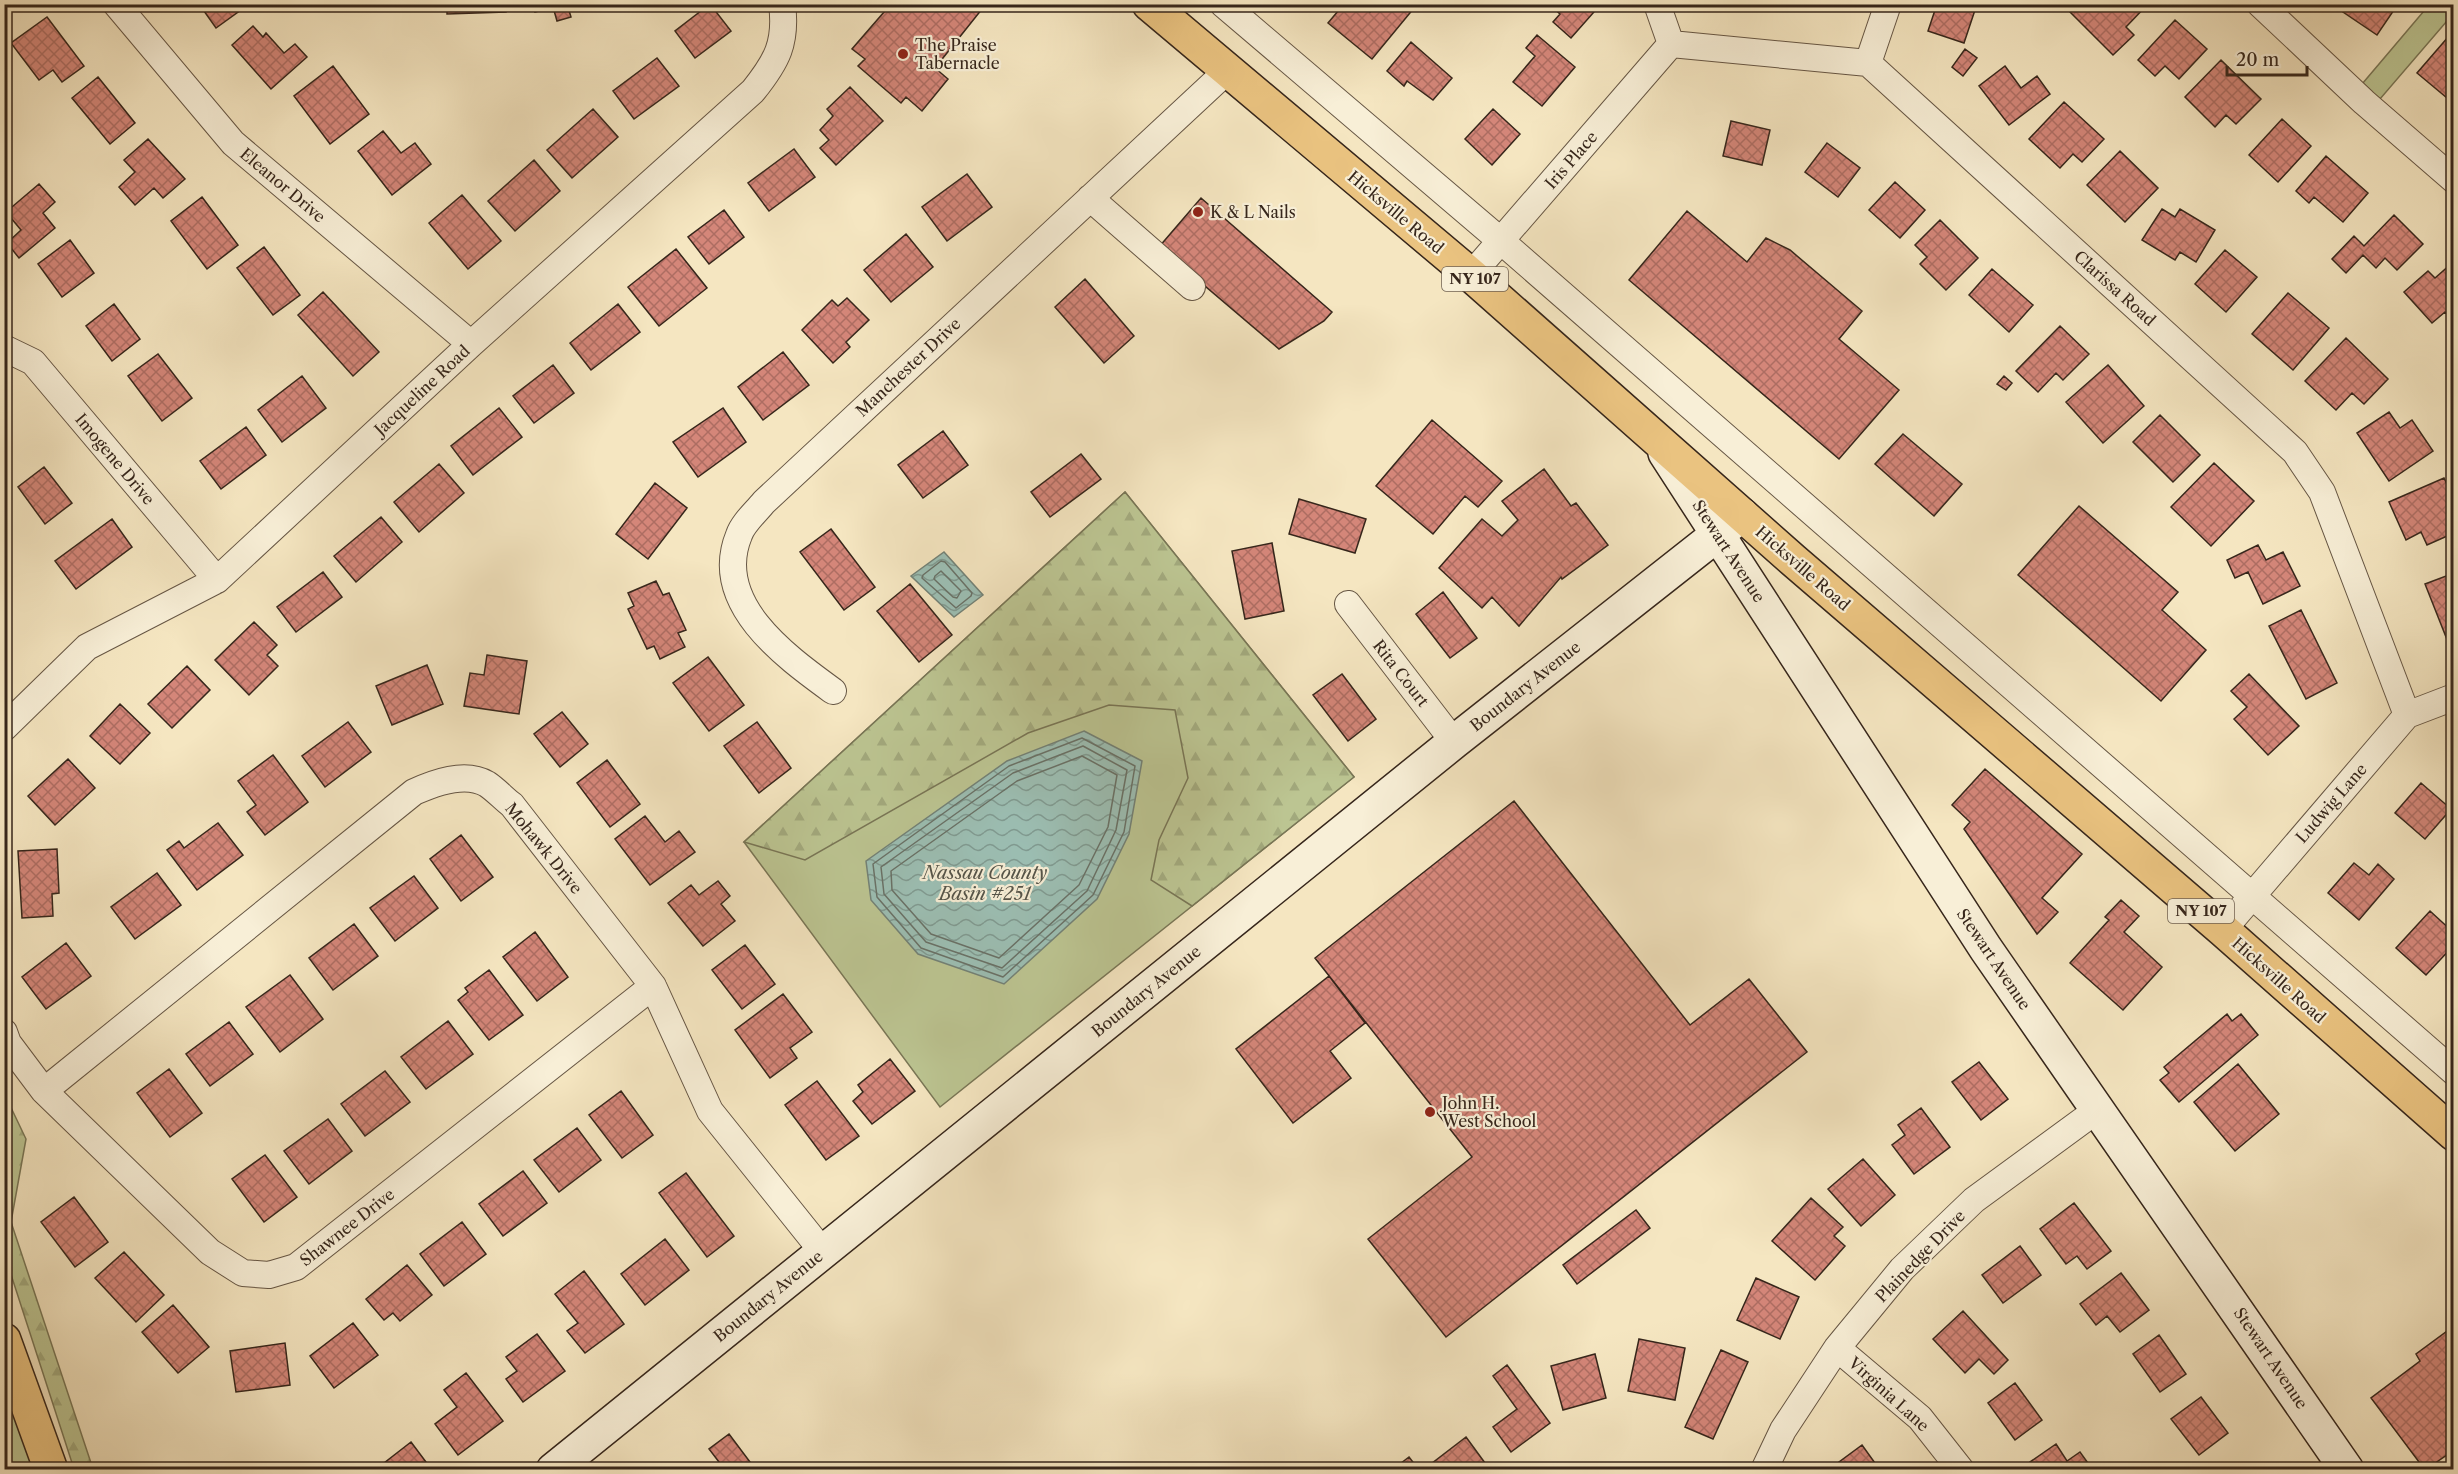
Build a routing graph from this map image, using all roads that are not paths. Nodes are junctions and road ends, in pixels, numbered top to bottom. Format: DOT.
graph roads {
  1 [pos="116,4"];
  2 [pos="782,4"];
  3 [pos="1149,4"];
  4 [pos="1223,4"];
  5 [pos="1657,4"];
  6 [pos="1888,4"];
  7 [pos="2260,4"];
  8 [pos="1671,44"];
  9 [pos="1868,63"];
  10 [pos="1228,70"];
  11 [pos="2454,180"];
  12 [pos="1090,198"];
  13 [pos="1501,240"];
  14 [pos="1471,275"];
  15 [pos="1192,287"];
  16 [pos="471,344"];
  17 [pos="4,348"];
  18 [pos="1730,525"];
  19 [pos="217,580"];
  20 [pos="1348,604"];
  21 [pos="833,691"];
  22 [pos="2454,697"];
  23 [pos="2407,715"];
  24 [pos="4,728"];
  25 [pos="1454,742"];
  26 [pos="2251,895"];
  27 [pos="2223,930"];
  28 [pos="653,986"];
  29 [pos="4,1032"];
  30 [pos="2454,1072"];
  31 [pos="44,1091"];
  32 [pos="2097,1110"];
  33 [pos="2454,1134"];
  34 [pos="823,1251"];
  35 [pos="4,1340"];
  36 [pos="1837,1347"];
  37 [pos="51,1470"];
  38 [pos="553,1470"];
  39 [pos="1764,1470"];
  40 [pos="1961,1470"];
  41 [pos="2347,1470"];
  1 -- 16 [label="street, Eleanor Drive"];
  2 -- 16 [label="street, Jacqueline Road"];
  3 -- 10 [label="main road, Hicksville Road / NY 107"];
  4 -- 13 [label="street"];
  5 -- 8 [label="street"];
  6 -- 9 [label="street"];
  7 -- 11 [label="street"];
  8 -- 9 [label="street"];
  8 -- 13 [label="street, Iris Place"];
  9 -- 23 [label="street, Clarissa Road"];
  10 -- 12 [label="street, Manchester Drive"];
  10 -- 14 [label="main road, Hicksville Road / NY 107"];
  12 -- 15 [label="street"];
  12 -- 21 [label="street, Manchester Drive"];
  13 -- 14 [label="street, Iris Place"];
  13 -- 26 [label="street"];
  14 -- 18 [label="main road, Hicksville Road / NY 107"];
  16 -- 19 [label="street, Jacqueline Road"];
  17 -- 19 [label="street, Imogene Drive"];
  18 -- 25 [label="main road, Boundary Avenue"];
  18 -- 27 [label="main road, Hicksville Road / NY 107"];
  18 -- 32 [label="main road, Stewart Avenue"];
  19 -- 24 [label="street, Jacqueline Road"];
  20 -- 25 [label="street, Rita Court"];
  22 -- 23 [label="street, Ludwig Lane"];
  23 -- 26 [label="street, Ludwig Lane"];
  25 -- 34 [label="main road, Boundary Avenue"];
  26 -- 27 [label="street, Ludwig Lane"];
  26 -- 30 [label="street"];
  27 -- 33 [label="main road, Hicksville Road / NY 107"];
  28 -- 31 [label="street, Shawnee Drive"];
  28 -- 31 [label="street, Mohawk Drive"];
  28 -- 34 [label="street, Mohawk Drive"];
  29 -- 31 [label="street, Shawnee Drive"];
  32 -- 36 [label="street, Plainedge Drive"];
  32 -- 41 [label="main road, Stewart Avenue"];
  34 -- 38 [label="main road, Boundary Avenue"];
  35 -- 37 [label="main road"];
  36 -- 39 [label="street, Plainedge Drive"];
  36 -- 40 [label="street, Virginia Lane"];
}
